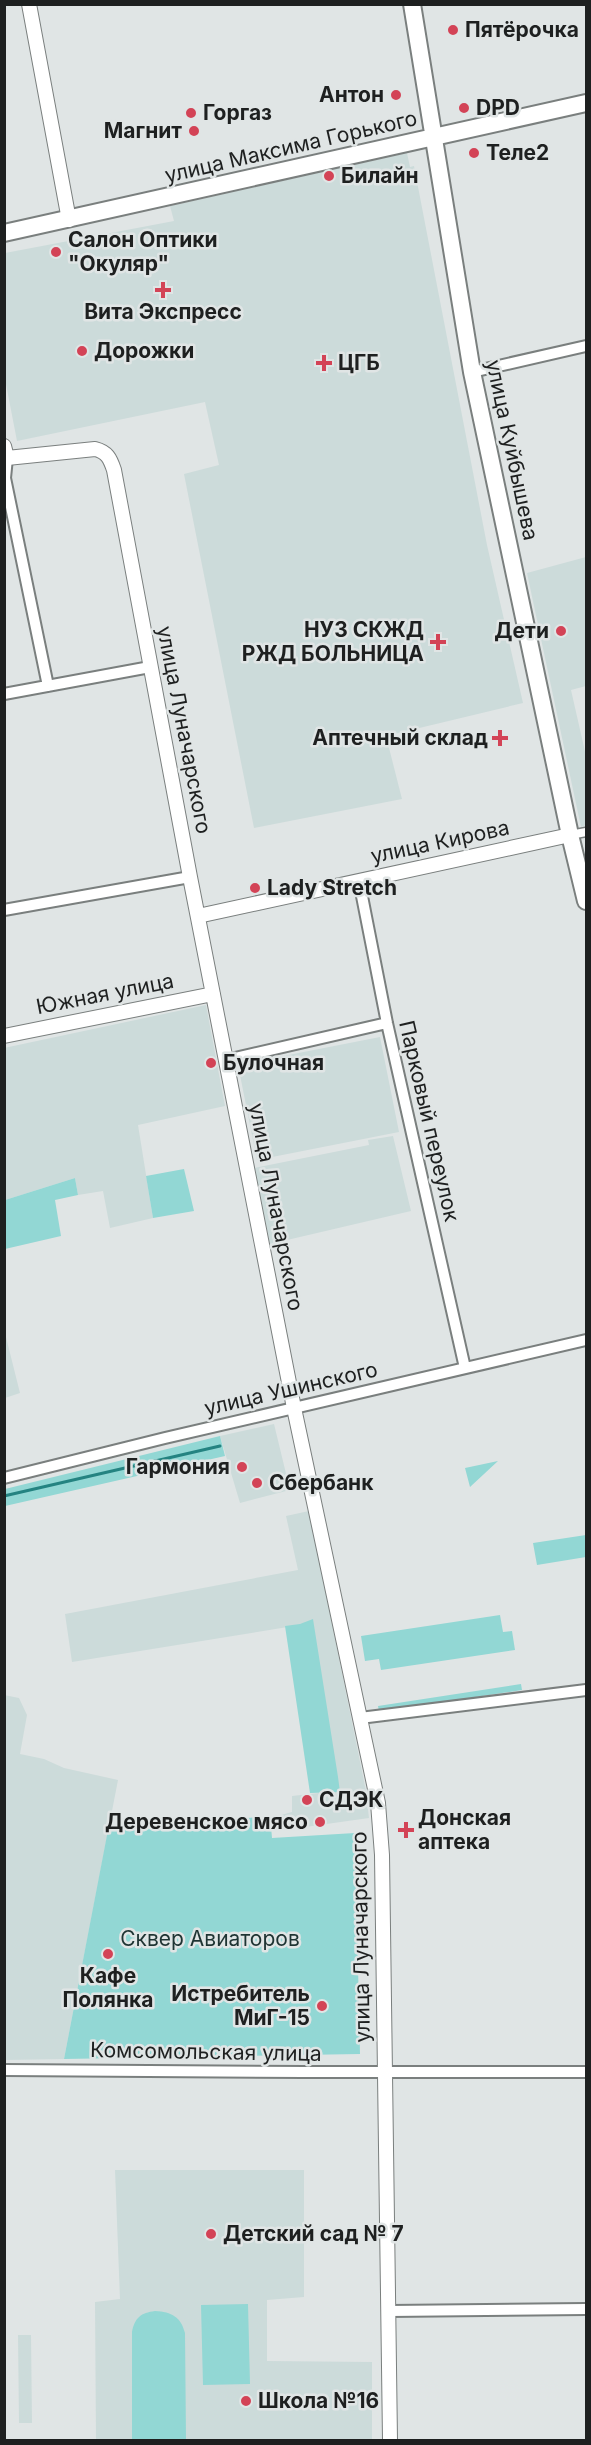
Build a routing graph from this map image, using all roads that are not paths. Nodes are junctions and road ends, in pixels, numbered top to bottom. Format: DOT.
graph roads {
  1 [pos="30,4"];
  2 [pos="412,4"];
  3 [pos="586,103"];
  4 [pos="434,138"];
  5 [pos="69,220"];
  6 [pos="4,233"];
  7 [pos="586,346"];
  8 [pos="472,372"];
  9 [pos="5,454"];
  10 [pos="150,667"];
  11 [pos="48,686"];
  12 [pos="4,694"];
  13 [pos="578,834"];
  14 [pos="190,877"];
  15 [pos="358,881"];
  16 [pos="586,901"];
  17 [pos="4,910"];
  18 [pos="198,916"];
  19 [pos="213,994"];
  20 [pos="387,1023"];
  21 [pos="4,1036"];
  22 [pos="226,1060"];
  23 [pos="586,1340"];
  24 [pos="465,1368"];
  25 [pos="294,1408"];
  26 [pos="4,1479"];
  27 [pos="586,1690"];
  28 [pos="360,1718"];
  29 [pos="4,2070"];
  30 [pos="586,2072"];
  31 [pos="384,2073"];
  32 [pos="586,2309"];
  33 [pos="389,2311"];
  34 [pos="390,2440"];
  1 -- 5 [label="street"];
  2 -- 4 [label="main road, улица Куйбышева"];
  3 -- 4 [label="main road, улица Максима Горького"];
  4 -- 5 [label="main road, улица Максима Горького"];
  4 -- 8 [label="main road, улица Куйбышева"];
  5 -- 6 [label="main road, улица Максима Горького"];
  7 -- 8 [label="street"];
  8 -- 13 [label="main road, улица Куйбышева"];
  9 -- 10 [label="street, улица Луначарского"];
  9 -- 11 [label="street, улица Луначарского"];
  10 -- 11 [label="street"];
  10 -- 14 [label="street, улица Луначарского"];
  11 -- 12 [label="street"];
  13 -- 15 [label="street, улица Кирова"];
  13 -- 16 [label="main road, улица Куйбышева"];
  14 -- 17 [label="street"];
  14 -- 18 [label="street, улица Луначарского"];
  15 -- 18 [label="street, улица Кирова"];
  15 -- 20 [label="street, Парковый переулок"];
  18 -- 19 [label="street, улица Луначарского"];
  19 -- 21 [label="street, Южная улица"];
  19 -- 22 [label="street, улица Луначарского"];
  20 -- 22 [label="street"];
  20 -- 24 [label="street, Парковый переулок"];
  22 -- 25 [label="street, улица Луначарского"];
  23 -- 24 [label="street, улица Ушинского"];
  24 -- 25 [label="street, улица Ушинского"];
  25 -- 26 [label="street, улица Ушинского"];
  25 -- 28 [label="street, улица Луначарского"];
  27 -- 28 [label="street"];
  28 -- 31 [label="street, улица Луначарского"];
  29 -- 31 [label="street, Комсомольская улица"];
  30 -- 31 [label="street, Комсомольская улица"];
  31 -- 33 [label="street, улица Луначарского"];
  32 -- 33 [label="street"];
  33 -- 34 [label="street, улица Луначарского"];
}
